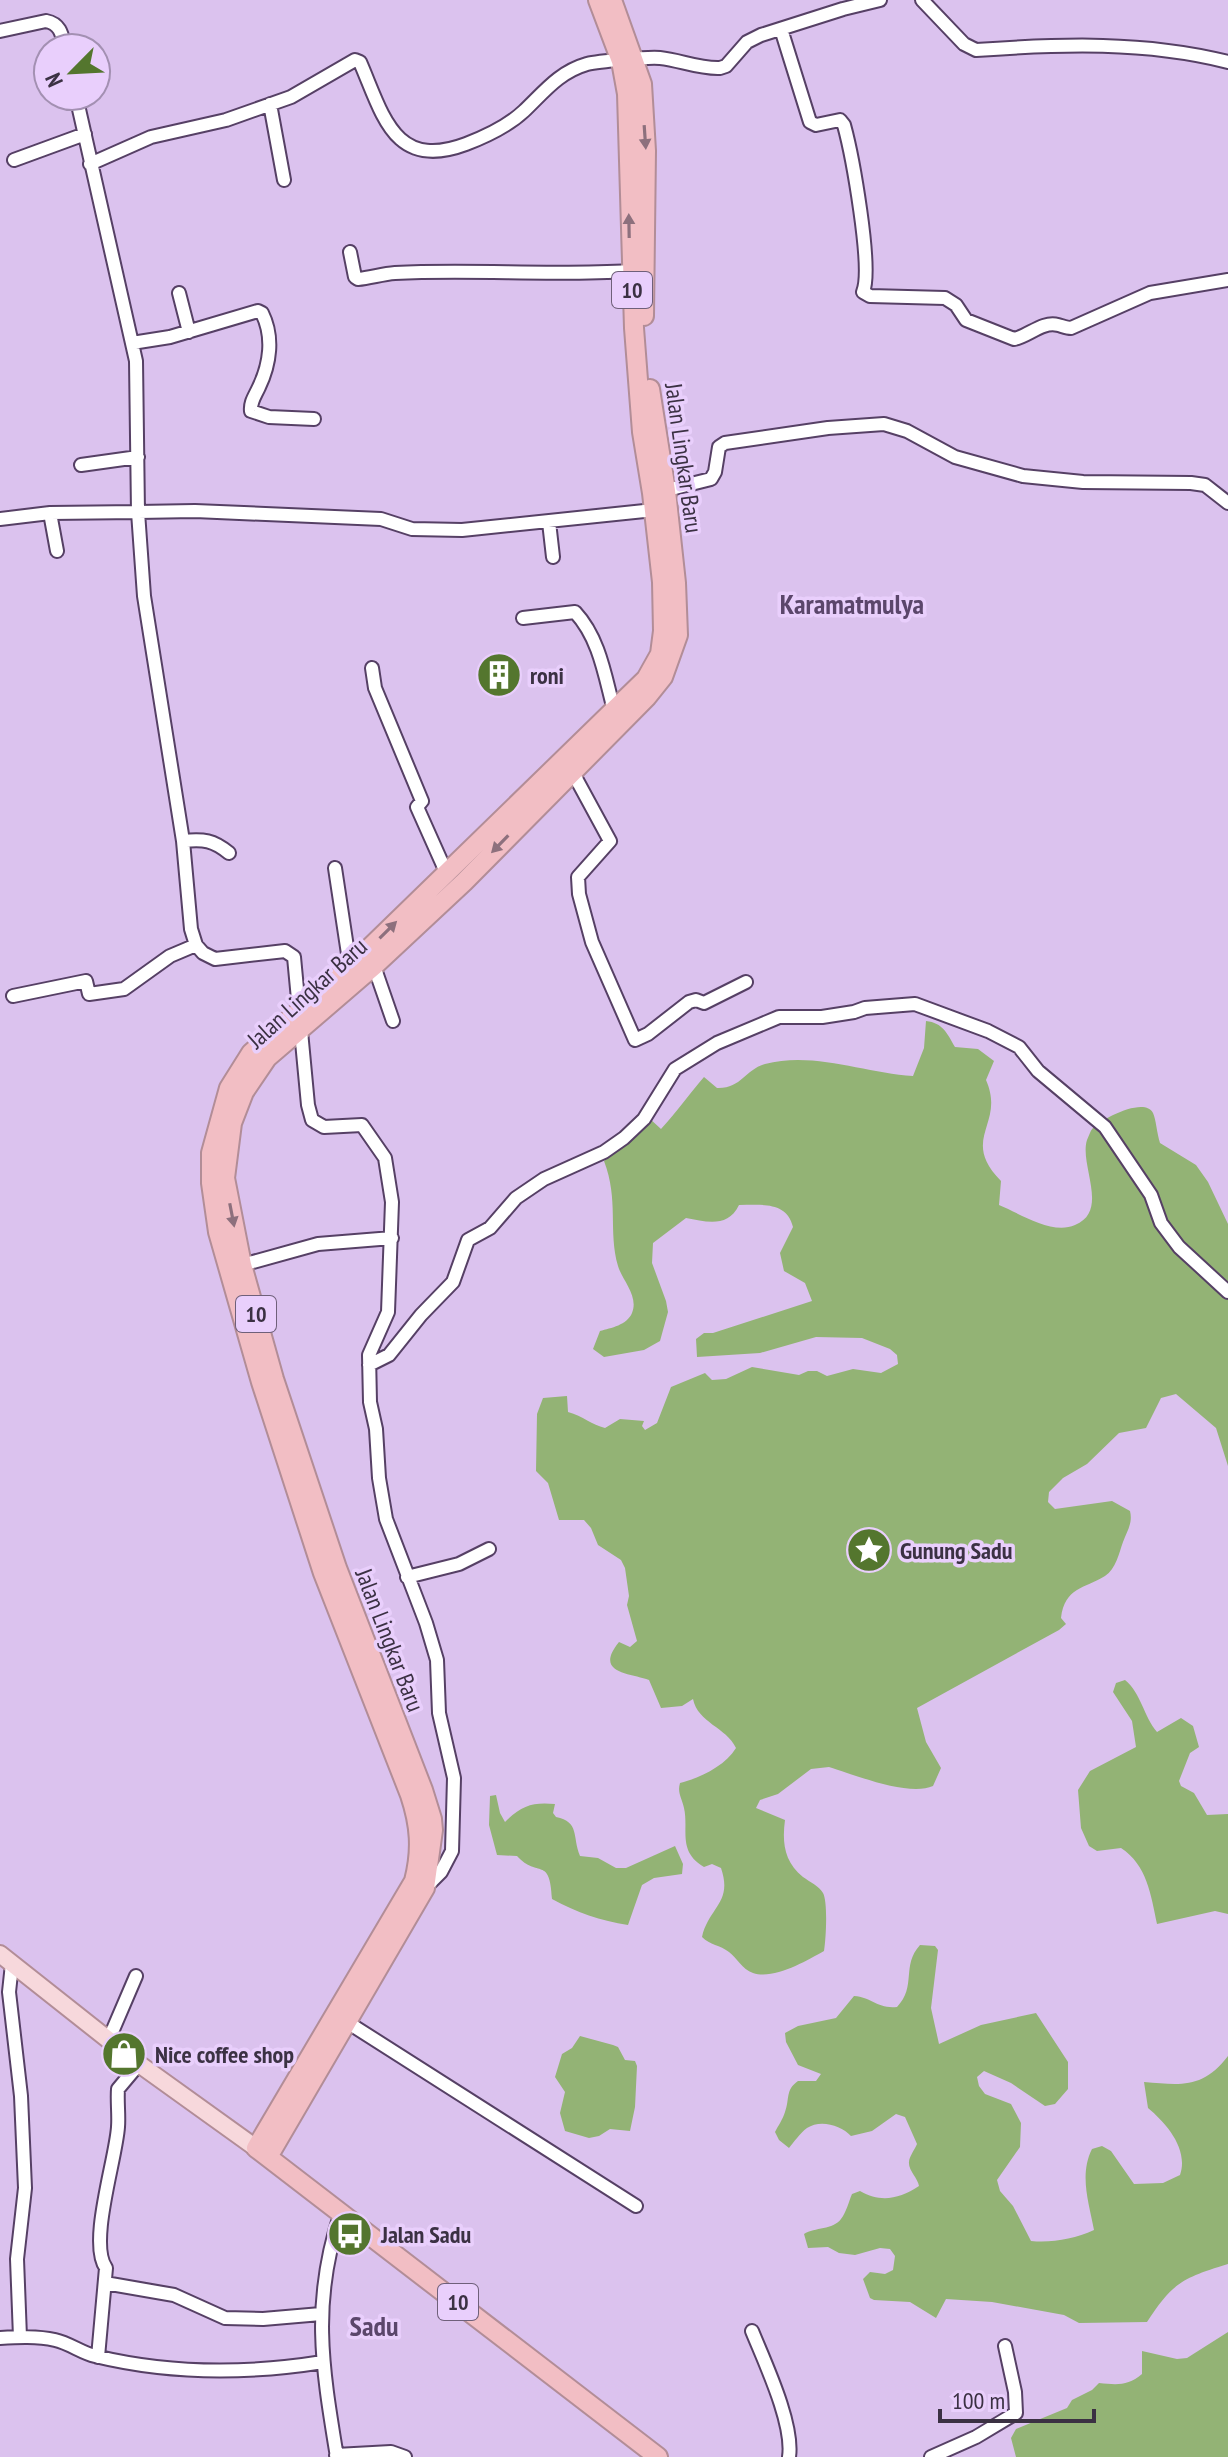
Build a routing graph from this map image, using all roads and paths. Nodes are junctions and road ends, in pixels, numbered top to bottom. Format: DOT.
graph roads {
  1 [pos="598,0"];
  2 [pos="612,0"];
  3 [pos="880,0"];
  4 [pos="922,0"];
  5 [pos="858,2"];
  6 [pos="781,29"];
  7 [pos="0,31"];
  8 [pos="60,32"];
  9 [pos="627,61"];
  10 [pos="1228,62"];
  11 [pos="270,104"];
  12 [pos="80,112"];
  13 [pos="85,134"];
  14 [pos="14,160"];
  15 [pos="90,164"];
  16 [pos="284,180"];
  17 [pos="350,252"];
  18 [pos="630,271"];
  19 [pos="1228,280"];
  20 [pos="179,293"];
  21 [pos="189,332"];
  22 [pos="132,343"];
  23 [pos="314,419"];
  24 [pos="138,457"];
  25 [pos="81,465"];
  26 [pos="658,498"];
  27 [pos="1228,503"];
  28 [pos="138,512"];
  29 [pos="50,513"];
  30 [pos="0,519"];
  31 [pos="549,522"];
  32 [pos="57,551"];
  33 [pos="553,557"];
  34 [pos="523,618"];
  35 [pos="372,668"];
  36 [pos="614,710"];
  37 [pos="572,771"];
  38 [pos="183,841"];
  39 [pos="229,853"];
  40 [pos="335,868"];
  41 [pos="446,872"];
  42 [pos="196,945"];
  43 [pos="374,966"];
  44 [pos="350,967"];
  45 [pos="746,982"];
  46 [pos="13,996"];
  47 [pos="300,1020"];
  48 [pos="393,1021"];
  49 [pos="392,1238"];
  50 [pos="242,1265"];
  51 [pos="1228,1292"];
  52 [pos="369,1365"];
  53 [pos="489,1549"];
  54 [pos="407,1577"];
  55 [pos="425,1888"];
  56 [pos="6,1959"];
  57 [pos="136,1976"];
  58 [pos="347,2022"];
  59 [pos="109,2039"];
  60 [pos="139,2064"];
  61 [pos="262,2153"];
  62 [pos="636,2206"];
  63 [pos="341,2212"];
  64 [pos="105,2283"];
  65 [pos="321,2314"];
  66 [pos="752,2331"];
  67 [pos="20,2337"];
  68 [pos="0,2338"];
  69 [pos="1005,2346"];
  70 [pos="98,2357"];
  71 [pos="323,2362"];
  72 [pos="336,2456"];
  73 [pos="405,2457"];
  74 [pos="658,2457"];
  75 [pos="789,2457"];
  76 [pos="931,2457"];
  1 -- 9 [label="highway, Jalan Lingkar Baru / 10"];
  2 -- 9 [label="highway, Jalan Lingkar Baru / 10"];
  3 -- 5 [label="street"];
  4 -- 10 [label="street"];
  5 -- 6 [label="street"];
  6 -- 9 [label="street"];
  6 -- 19 [label="street"];
  7 -- 8 [label="street"];
  9 -- 11 [label="street"];
  18 -- 9 [label="highway, Jalan Lingkar Baru / 10, one-way"];
  9 -- 26 [label="highway, Jalan Lingkar Baru / 10, one-way"];
  11 -- 15 [label="street"];
  11 -- 16 [label="street"];
  12 -- 13 [label="street"];
  13 -- 14 [label="street"];
  13 -- 15 [label="street"];
  15 -- 22 [label="street"];
  17 -- 18 [label="street"];
  18 -- 26 [label="highway, Jalan Lingkar Baru / 10"];
  20 -- 21 [label="street"];
  21 -- 22 [label="street"];
  21 -- 23 [label="street"];
  22 -- 24 [label="street"];
  24 -- 25 [label="street"];
  24 -- 28 [label="street"];
  26 -- 27 [label="street"];
  26 -- 31 [label="street"];
  26 -- 36 [label="highway, Jalan Lingkar Baru / 10"];
  26 -- 37 [label="highway, Jalan Lingkar Baru / 10"];
  28 -- 29 [label="street"];
  28 -- 31 [label="street"];
  28 -- 38 [label="street"];
  29 -- 30 [label="street"];
  29 -- 32 [label="street"];
  31 -- 33 [label="street"];
  34 -- 36 [label="street"];
  35 -- 41 [label="street"];
  36 -- 41 [label="highway, Jalan Lingkar Baru / 10"];
  37 -- 43 [label="highway, Jalan Lingkar Baru / 10, one-way"];
  37 -- 45 [label="street"];
  38 -- 39 [label="street"];
  38 -- 42 [label="street"];
  40 -- 44 [label="street"];
  44 -- 41 [label="highway, Jalan Lingkar Baru / 10, one-way"];
  42 -- 46 [label="street"];
  42 -- 47 [label="street"];
  43 -- 47 [label="highway, Jalan Lingkar Baru / 10"];
  43 -- 48 [label="street"];
  44 -- 47 [label="highway, Jalan Lingkar Baru / 10"];
  47 -- 49 [label="street"];
  47 -- 50 [label="highway, Jalan Lingkar Baru / 10, one-way"];
  47 -- 61 [label="highway, Jalan Lingkar Baru / 10"];
  49 -- 50 [label="street"];
  49 -- 52 [label="street"];
  50 -- 55 [label="highway, Jalan Lingkar Baru / 10"];
  51 -- 52 [label="street"];
  52 -- 54 [label="street"];
  53 -- 54 [label="street"];
  54 -- 55 [label="street"];
  55 -- 58 [label="highway, Jalan Lingkar Baru / 10"];
  56 -- 59 [label="main road"];
  56 -- 67 [label="street"];
  57 -- 59 [label="street"];
  58 -- 61 [label="highway, Jalan Lingkar Baru / 10"];
  58 -- 62 [label="street"];
  59 -- 60 [label="main road"];
  60 -- 61 [label="main road"];
  60 -- 64 [label="street"];
  61 -- 63 [label="highway, 10"];
  63 -- 65 [label="street"];
  63 -- 74 [label="highway, 10"];
  64 -- 65 [label="street"];
  64 -- 70 [label="street"];
  65 -- 71 [label="street"];
  66 -- 75 [label="street"];
  67 -- 68 [label="street"];
  67 -- 70 [label="street"];
  69 -- 76 [label="street"];
  70 -- 71 [label="street"];
  71 -- 72 [label="street"];
  72 -- 73 [label="street"];
}
